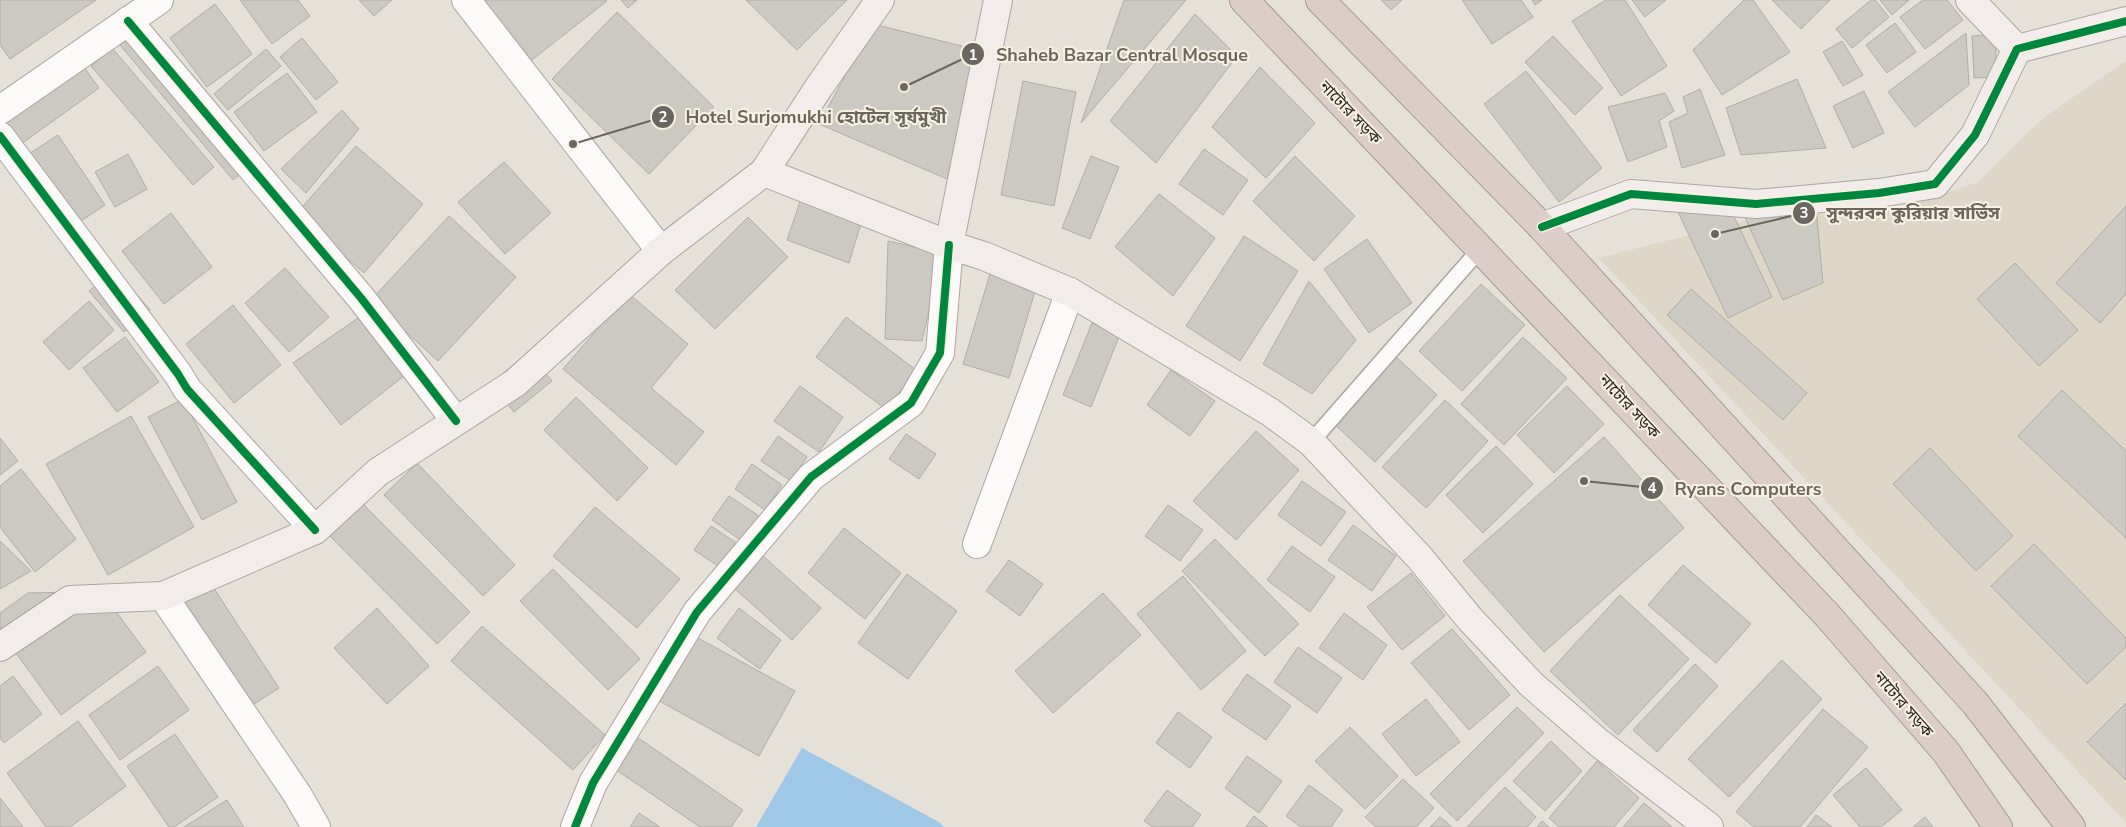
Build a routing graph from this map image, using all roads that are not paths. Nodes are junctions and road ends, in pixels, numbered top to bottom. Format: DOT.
graph roads {
  1 [pos="159,0"];
  2 [pos="466,0"];
  3 [pos="880,0"];
  4 [pos="998,0"];
  5 [pos="1244,0"];
  6 [pos="1320,0"];
  7 [pos="1970,0"];
  8 [pos="128,21"];
  9 [pos="2126,22"];
  10 [pos="2017,49"];
  11 [pos="0,110"];
  12 [pos="0,136"];
  13 [pos="764,172"];
  14 [pos="1542,227"];
  15 [pos="949,245"];
  16 [pos="1481,248"];
  17 [pos="661,251"];
  18 [pos="1070,292"];
  19 [pos="456,422"];
  20 [pos="1311,442"];
  21 [pos="315,530"];
  22 [pos="977,544"];
  23 [pos="163,596"];
  24 [pos="0,647"];
  25 [pos="316,827"];
  26 [pos="574,827"];
  27 [pos="1709,827"];
  28 [pos="1998,827"];
  29 [pos="2071,827"];
  1 -- 8 [label="street"];
  2 -- 17 [label="street"];
  3 -- 13 [label="main road"];
  4 -- 15 [label="main road"];
  5 -- 16 [label="highway, নাটোর সড়ক"];
  6 -- 14 [label="highway"];
  7 -- 10 [label="main road"];
  8 -- 11 [label="street"];
  8 -- 19 [label="street"];
  9 -- 10 [label="main road"];
  10 -- 14 [label="main road"];
  12 -- 21 [label="street"];
  13 -- 15 [label="main road"];
  13 -- 17 [label="main road"];
  14 -- 29 [label="highway"];
  15 -- 18 [label="main road"];
  15 -- 26 [label="street"];
  16 -- 20 [label="lane"];
  16 -- 28 [label="highway, নাটোর সড়ক"];
  17 -- 19 [label="main road"];
  18 -- 20 [label="main road"];
  18 -- 22 [label="street"];
  19 -- 21 [label="main road"];
  20 -- 27 [label="main road"];
  21 -- 23 [label="main road"];
  23 -- 24 [label="main road"];
  23 -- 25 [label="street"];
}
